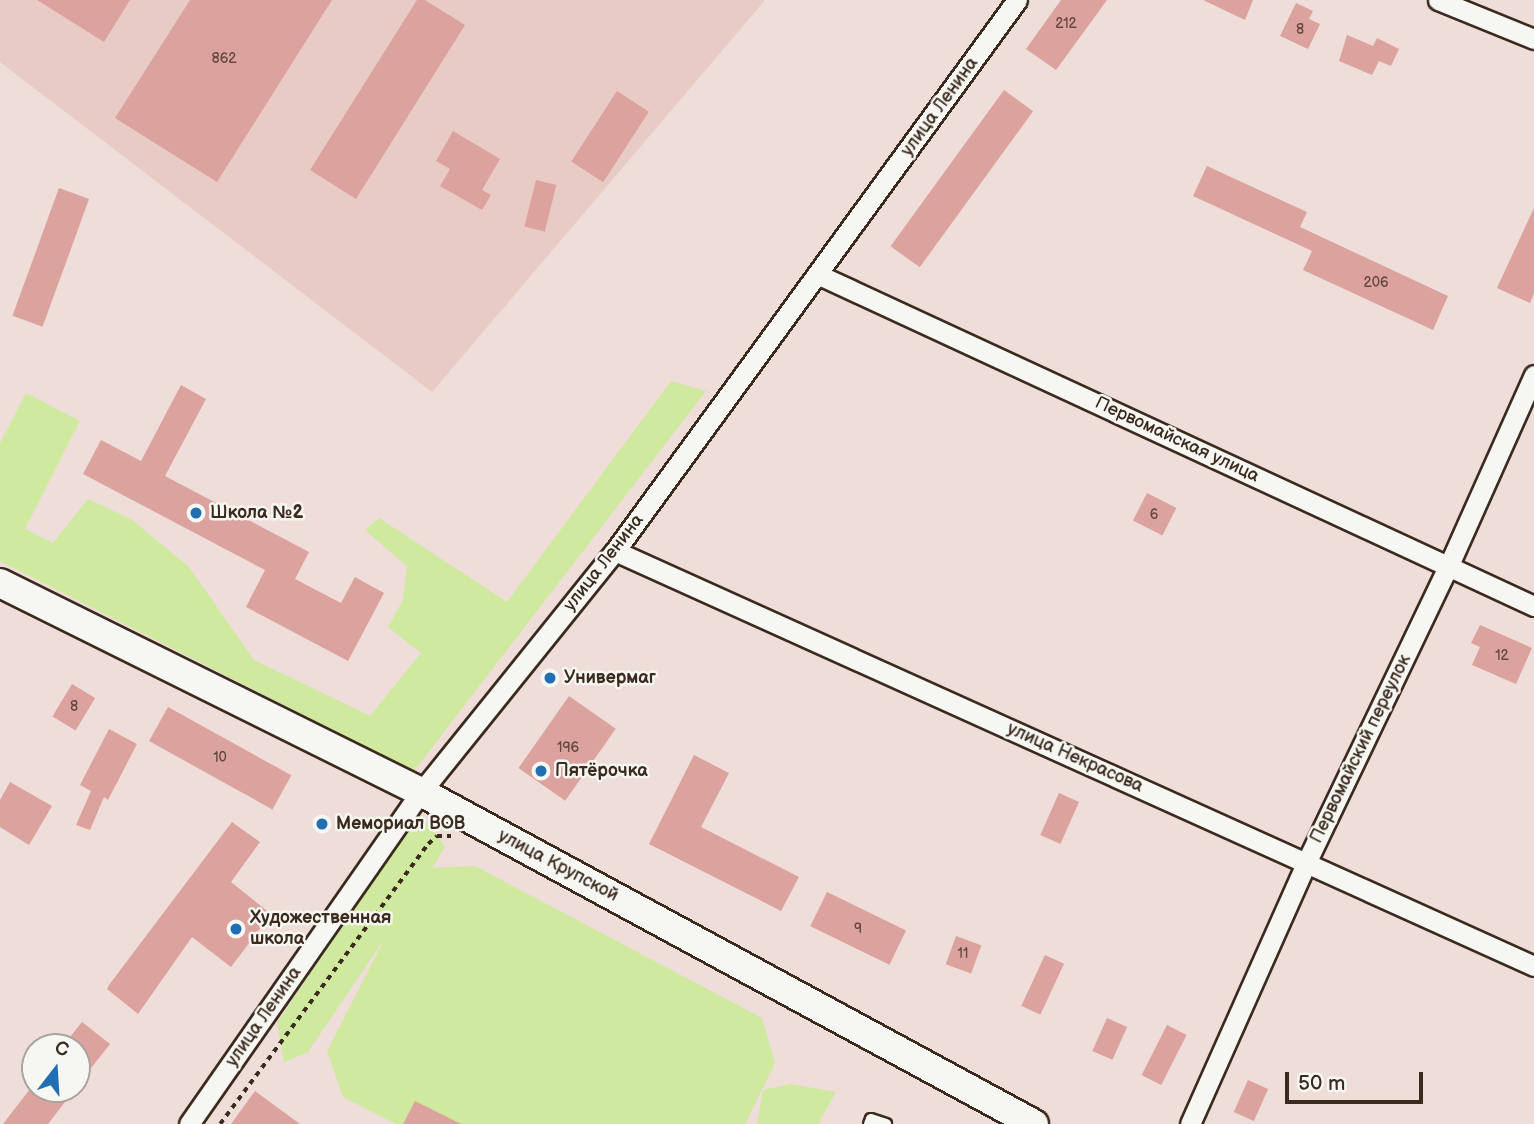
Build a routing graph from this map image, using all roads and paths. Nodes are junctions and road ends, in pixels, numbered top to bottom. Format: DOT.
graph roads {
  1 [pos="1017,0"];
  2 [pos="1438,0"];
  3 [pos="1534,39"];
  4 [pos="820,275"];
  5 [pos="1534,375"];
  6 [pos="615,551"];
  7 [pos="1449,565"];
  8 [pos="0,583"];
  9 [pos="1534,606"];
  10 [pos="421,792"];
  11 [pos="460,838"];
  12 [pos="1306,863"];
  13 [pos="1534,966"];
  14 [pos="189,1124"];
  15 [pos="220,1124"];
  16 [pos="869,1124"];
  17 [pos="886,1124"];
  18 [pos="1034,1124"];
  19 [pos="1189,1124"];
  1 -- 4 [label="street, улица Ленина"];
  2 -- 3 [label="street"];
  4 -- 6 [label="street, улица Ленина"];
  4 -- 7 [label="street, Первомайская улица"];
  5 -- 7 [label="street, Первомайский переулок"];
  6 -- 10 [label="street, улица Ленина"];
  6 -- 12 [label="street, улица Некрасова"];
  7 -- 9 [label="street, Первомайская улица"];
  7 -- 12 [label="street, Первомайский переулок"];
  8 -- 10 [label="street, улица Крупской"];
  10 -- 14 [label="street, улица Ленина"];
  10 -- 18 [label="street, улица Крупской"];
  11 -- 15 [label="path"];
  12 -- 13 [label="street, улица Некрасова"];
  12 -- 19 [label="street, Первомайский переулок"];
  16 -- 17 [label="lane"];
}
